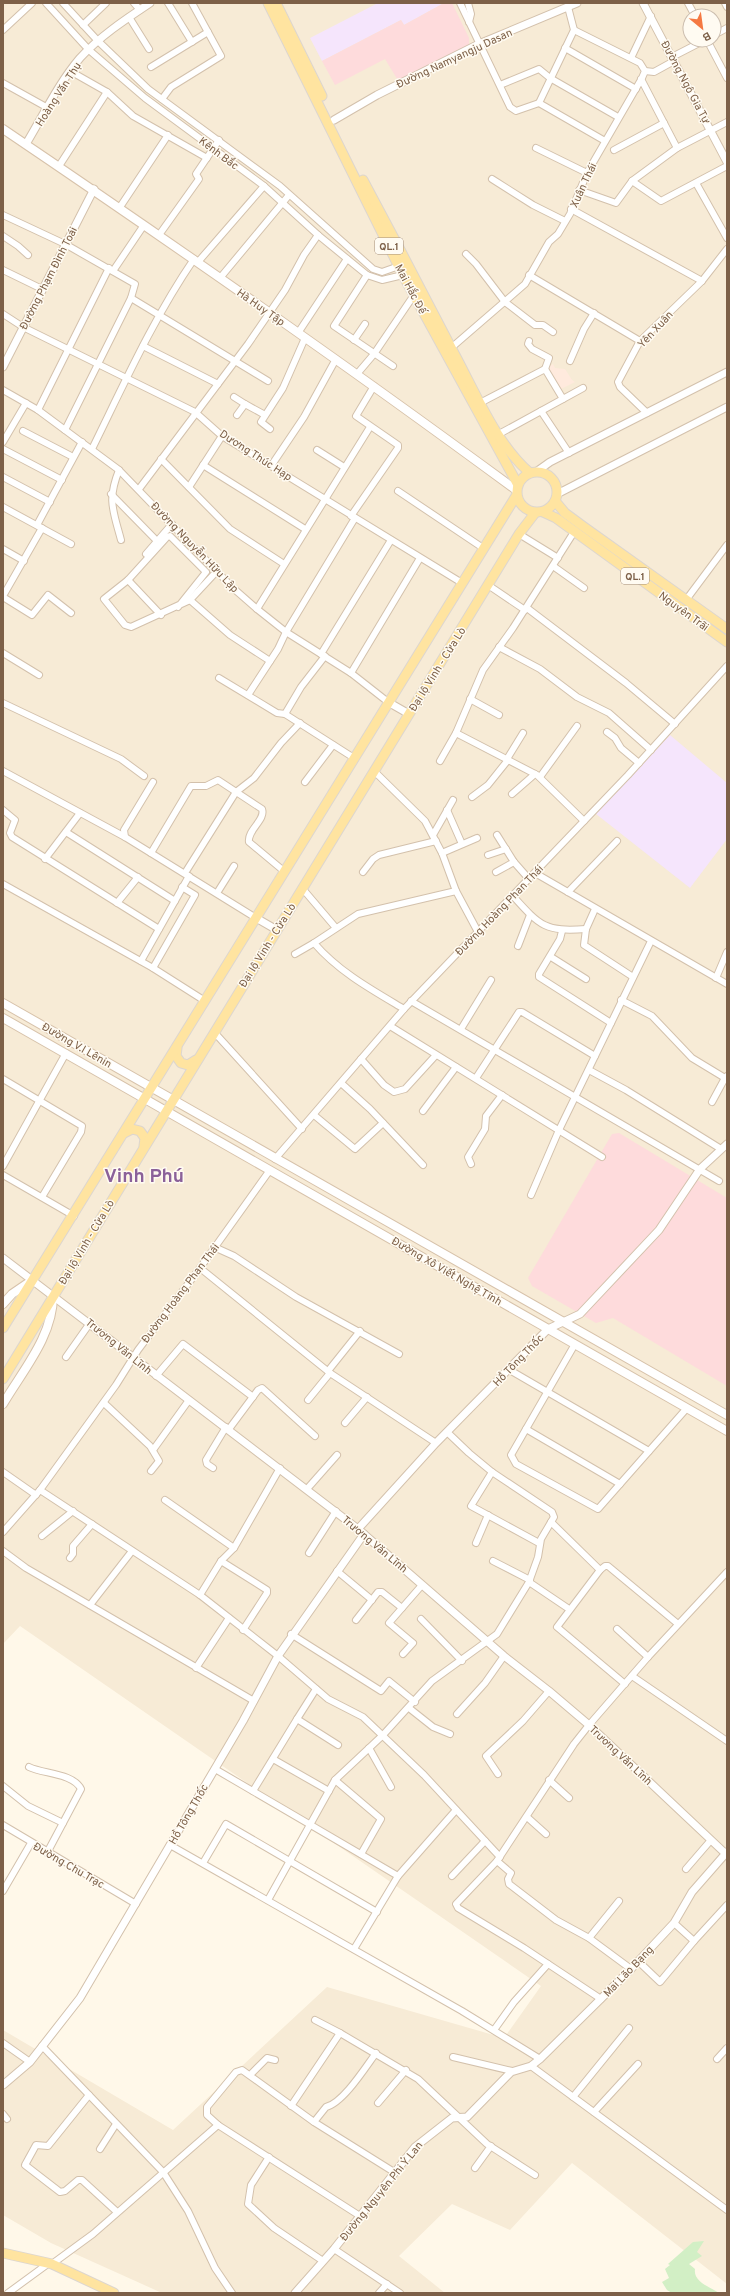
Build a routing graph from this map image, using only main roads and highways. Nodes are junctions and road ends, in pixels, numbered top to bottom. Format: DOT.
graph roads {
  1 [pos="268,3"];
  2 [pos="276,3"];
  3 [pos="288,32"];
  4 [pos="3,129"];
  5 [pos="357,173"];
  6 [pos="533,473"];
  7 [pos="517,490"];
  8 [pos="556,498"];
  9 [pos="539,512"];
  10 [pos="686,600"];
  11 [pos="680,608"];
  12 [pos="727,629"];
  13 [pos="727,642"];
  14 [pos="3,1002"];
  15 [pos="3,1018"];
  16 [pos="177,1048"];
  17 [pos="197,1060"];
  18 [pos="152,1088"];
  19 [pos="145,1100"];
  20 [pos="172,1100"];
  21 [pos="166,1111"];
  22 [pos="124,1133"];
  23 [pos="144,1146"];
  24 [pos="32,1280"];
  25 [pos="53,1295"];
  26 [pos="3,1304"];
  27 [pos="3,1328"];
  28 [pos="3,1379"];
  29 [pos="3,1404"];
  30 [pos="727,1415"];
  31 [pos="726,1429"];
  32 [pos="3,2252"];
  33 [pos="114,2293"];
  1 -- 3 [label="main road, Mai Hắc Đế / QL.1"];
  2 -- 3 [label="main road, Mai Hắc Đế / QL.1"];
  3 -- 5 [label="main road, Mai Hắc Đế / QL.1"];
  3 -- 5 [label="main road, Mai Hắc Đế / QL.1"];
  4 -- 7 [label="main road, Hà Huy Tập"];
  5 -- 6 [label="main road, Mai Hắc Đế / QL.1"];
  5 -- 7 [label="main road, Mai Hắc Đế / QL.1"];
  6 -- 7 [label="main road"];
  6 -- 8 [label="main road, QL.1"];
  7 -- 9 [label="main road, QL.1"];
  7 -- 16 [label="main road, Đại lộ Vinh - Cửa Lò"];
  8 -- 9 [label="main road"];
  8 -- 10 [label="main road, QL.1"];
  9 -- 11 [label="main road, Nguyên Trãi / QL.1"];
  9 -- 17 [label="main road, Đại lộ Vinh - Cửa Lò"];
  10 -- 11 [label="main road"];
  10 -- 12 [label="main road, QL.1"];
  11 -- 13 [label="main road, Nguyên Trãi / QL.1"];
  14 -- 18 [label="main road, Đường V.I Lênin"];
  15 -- 19 [label="main road, Đường V.I Lênin"];
  16 -- 17 [label="main road"];
  16 -- 18 [label="main road, Đại lộ Vinh - Cửa Lò"];
  17 -- 20 [label="main road, Đại lộ Vinh - Cửa Lò"];
  18 -- 19 [label="main road, Đại lộ Vinh - Cửa Lò"];
  18 -- 20 [label="main road, Đường V.I Lênin"];
  19 -- 21 [label="main road, Đường V.I Lênin"];
  19 -- 22 [label="main road, Đại lộ Vinh - Cửa Lò"];
  20 -- 21 [label="main road, Đại lộ Vinh - Cửa Lò"];
  20 -- 30 [label="main road, Đường Xô Viết Nghệ Tĩnh"];
  21 -- 23 [label="main road, Đại lộ Vinh - Cửa Lò"];
  21 -- 31 [label="main road, Đường Xô Viết Nghệ Tĩnh"];
  22 -- 23 [label="main road"];
  22 -- 24 [label="main road, Đại lộ Vinh - Cửa Lò"];
  23 -- 25 [label="main road, Đại lộ Vinh - Cửa Lò"];
  24 -- 26 [label="main road"];
  24 -- 27 [label="main road, Đại lộ Vinh - Cửa Lò"];
  25 -- 28 [label="main road, Đại lộ Vinh - Cửa Lò"];
  25 -- 29 [label="main road"];
  32 -- 33 [label="main road"];
}
